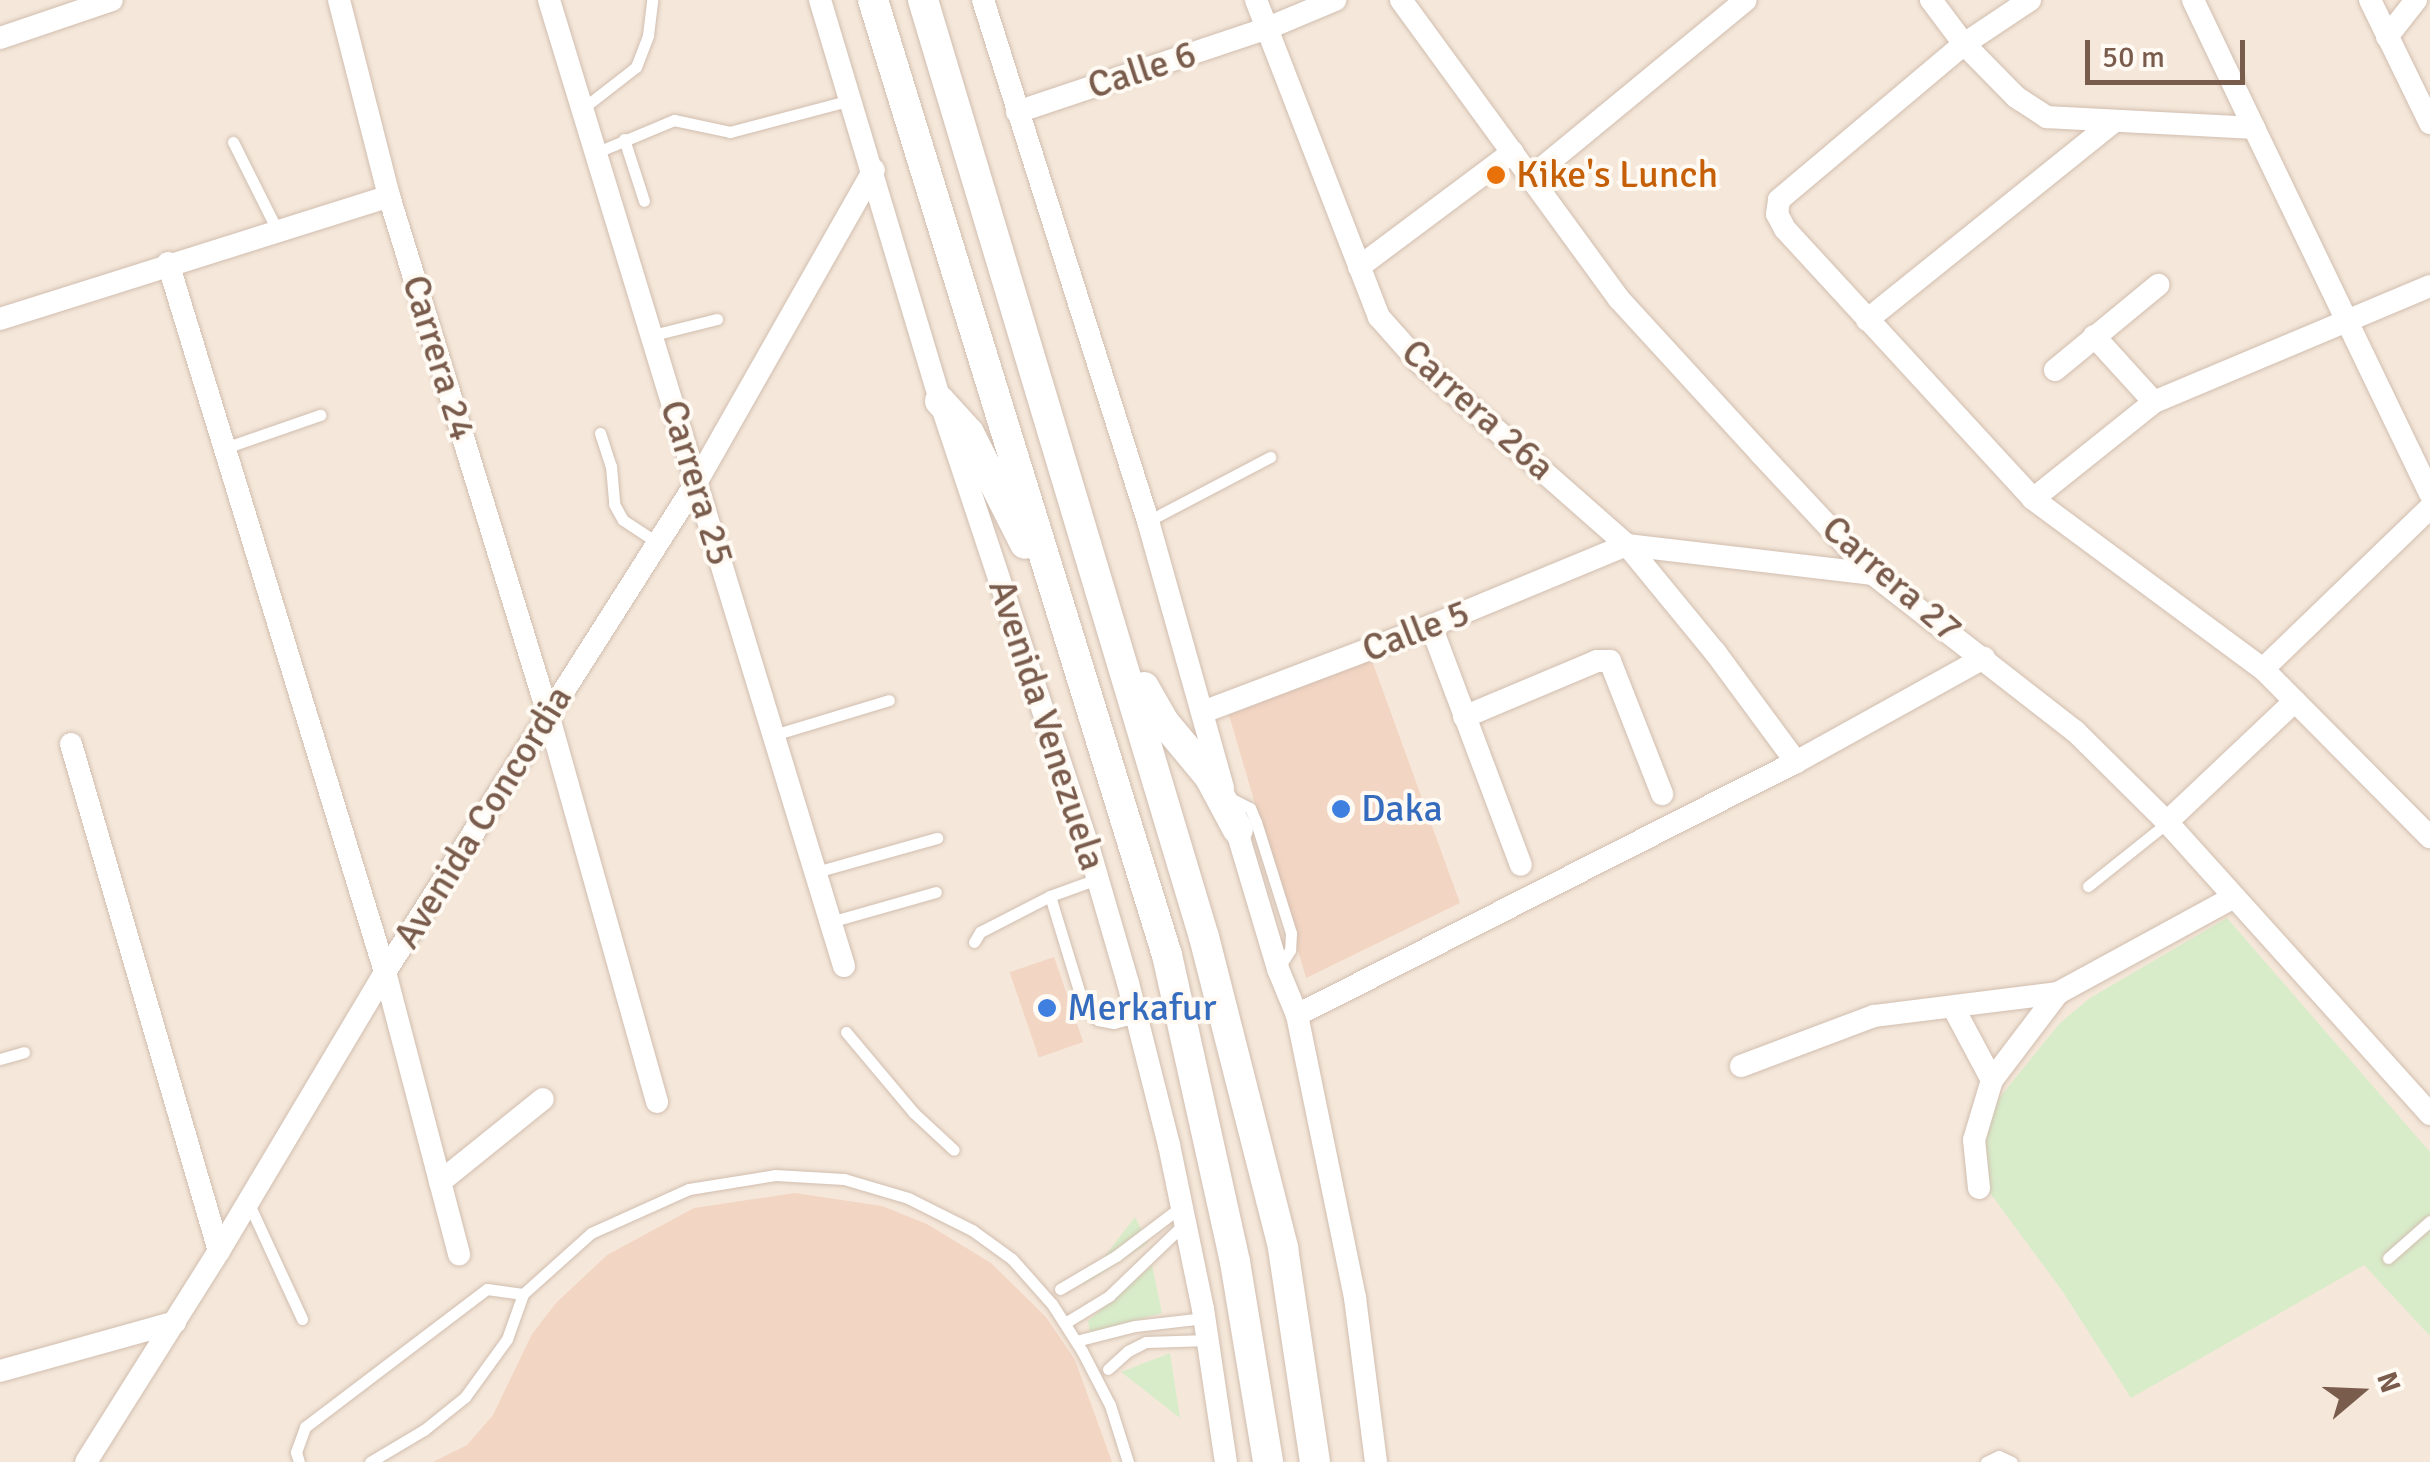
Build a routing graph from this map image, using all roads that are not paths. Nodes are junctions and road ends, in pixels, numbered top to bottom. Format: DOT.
graph roads {
  1 [pos="112,0"];
  2 [pos="339,0"];
  3 [pos="549,0"];
  4 [pos="652,0"];
  5 [pos="820,0"];
  6 [pos="873,0"];
  7 [pos="923,0"];
  8 [pos="983,0"];
  9 [pos="1256,0"];
  10 [pos="1336,0"];
  11 [pos="1746,0"];
  12 [pos="1930,0"];
  13 [pos="2030,0"];
  14 [pos="2193,0"];
  15 [pos="2370,0"];
  16 [pos="2416,0"];
  17 [pos="1414,5"];
  18 [pos="1268,28"];
  19 [pos="2387,37"];
  20 [pos="0,38"];
  21 [pos="1964,44"];
  22 [pos="850,100"];
  23 [pos="582,109"];
  24 [pos="1017,112"];
  25 [pos="2113,122"];
  26 [pos="2430,123"];
  27 [pos="2254,128"];
  28 [pos="624,139"];
  29 [pos="233,142"];
  30 [pos="1513,152"];
  31 [pos="595,153"];
  32 [pos="874,170"];
  33 [pos="1532,177"];
  34 [pos="389,196"];
  35 [pos="644,201"];
  36 [pos="277,230"];
  37 [pos="168,262"];
  38 [pos="1359,267"];
  39 [pos="2158,285"];
  40 [pos="2430,286"];
  41 [pos="0,319"];
  42 [pos="717,319"];
  43 [pos="1867,320"];
  44 [pos="2344,320"];
  45 [pos="652,335"];
  46 [pos="2094,336"];
  47 [pos="2055,370"];
  48 [pos="940,401"];
  49 [pos="2154,402"];
  50 [pos="320,415"];
  51 [pos="600,433"];
  52 [pos="225,448"];
  53 [pos="1270,457"];
  54 [pos="696,483"];
  55 [pos="2430,493"];
  56 [pos="2033,499"];
  57 [pos="2430,508"];
  58 [pos="1148,521"];
  59 [pos="658,543"];
  60 [pos="1627,545"];
  61 [pos="1874,574"];
  62 [pos="1060,608"];
  63 [pos="1431,626"];
  64 [pos="1115,630"];
  65 [pos="1984,658"];
  66 [pos="2263,668"];
  67 [pos="889,700"];
  68 [pos="2295,701"];
  69 [pos="1204,712"];
  70 [pos="548,714"];
  71 [pos="1464,718"];
  72 [pos="774,735"];
  73 [pos="71,744"];
  74 [pos="1796,762"];
  75 [pos="1662,794"];
  76 [pos="1225,795"];
  77 [pos="2167,822"];
  78 [pos="1238,830"];
  79 [pos="2430,837"];
  80 [pos="938,838"];
  81 [pos="1520,865"];
  82 [pos="816,872"];
  83 [pos="1098,879"];
  84 [pos="2088,886"];
  85 [pos="936,892"];
  86 [pos="1050,896"];
  87 [pos="2234,897"];
  88 [pos="830,922"];
  89 [pos="974,942"];
  90 [pos="844,966"];
  91 [pos="1278,969"];
  92 [pos="385,972"];
  93 [pos="2058,993"];
  94 [pos="1952,1006"];
  95 [pos="1297,1015"];
  96 [pos="1137,1016"];
  97 [pos="846,1032"];
  98 [pos="24,1052"];
  99 [pos="0,1059"];
  100 [pos="1741,1066"];
  101 [pos="1992,1080"];
  102 [pos="542,1100"];
  103 [pos="657,1102"];
  104 [pos="2430,1114"];
  105 [pos="954,1150"];
  106 [pos="440,1182"];
  107 [pos="1978,1188"];
  108 [pos="248,1202"];
  109 [pos="1184,1215"];
  110 [pos="2430,1221"];
  111 [pos="219,1251"];
  112 [pos="459,1254"];
  113 [pos="2388,1258"];
  114 [pos="1060,1289"];
  115 [pos="523,1294"];
  116 [pos="302,1319"];
  117 [pos="175,1322"];
  118 [pos="1065,1322"];
  119 [pos="1206,1329"];
  120 [pos="1076,1341"];
  121 [pos="2,1364"];
  122 [pos="1108,1370"];
  123 [pos="86,1462"];
  124 [pos="300,1462"];
  125 [pos="370,1462"];
  126 [pos="1128,1462"];
  127 [pos="1226,1462"];
  128 [pos="1268,1462"];
  129 [pos="1314,1462"];
  130 [pos="1376,1462"];
  131 [pos="1986,1462"];
  132 [pos="2012,1462"];
  1 -- 20 [label="street"];
  2 -- 34 [label="street, Carrera 24"];
  3 -- 23 [label="street, Carrera 25"];
  4 -- 23 [label="lane"];
  5 -- 22 [label="street, Avenida Venezuela"];
  6 -- 62 [label="street, Avenida Venezuela"];
  7 -- 64 [label="street"];
  8 -- 24 [label="street"];
  9 -- 18 [label="street, Carrera 26a"];
  10 -- 18 [label="street, Calle 6"];
  11 -- 33 [label="street"];
  12 -- 21 [label="street"];
  13 -- 21 [label="street"];
  14 -- 27 [label="street"];
  15 -- 19 [label="street"];
  16 -- 19 [label="street"];
  17 -- 30 [label="street, Carrera 27"];
  18 -- 24 [label="street, Calle 6"];
  18 -- 38 [label="street, Carrera 26a"];
  19 -- 26 [label="street"];
  21 -- 25 [label="street"];
  21 -- 43 [label="street"];
  22 -- 28 [label="lane"];
  22 -- 32 [label="street, Avenida Venezuela"];
  23 -- 31 [label="street, Carrera 25"];
  24 -- 58 [label="street"];
  25 -- 27 [label="street"];
  25 -- 43 [label="street"];
  27 -- 44 [label="street"];
  28 -- 31 [label="lane"];
  28 -- 35 [label="lane"];
  29 -- 36 [label="lane"];
  30 -- 33 [label="street, Carrera 27"];
  30 -- 38 [label="street"];
  31 -- 45 [label="street, Carrera 25"];
  32 -- 48 [label="street, Avenida Venezuela"];
  32 -- 54 [label="street, Avenida Concordia"];
  33 -- 61 [label="street, Carrera 27"];
  34 -- 36 [label="street"];
  34 -- 70 [label="street, Carrera 24"];
  36 -- 37 [label="street"];
  37 -- 41 [label="street"];
  37 -- 52 [label="street"];
  38 -- 60 [label="street, Carrera 26a"];
  39 -- 46 [label="street"];
  40 -- 44 [label="street"];
  42 -- 45 [label="lane"];
  43 -- 56 [label="street"];
  44 -- 49 [label="street"];
  44 -- 55 [label="street"];
  45 -- 54 [label="street, Carrera 25"];
  46 -- 47 [label="street"];
  46 -- 49 [label="street"];
  48 -- 62 [label="street"];
  48 -- 83 [label="street, Avenida Venezuela"];
  49 -- 56 [label="street"];
  50 -- 52 [label="lane"];
  51 -- 59 [label="lane"];
  52 -- 92 [label="street"];
  53 -- 58 [label="lane"];
  54 -- 59 [label="street, Avenida Concordia"];
  54 -- 72 [label="street, Carrera 25"];
  56 -- 66 [label="street"];
  57 -- 66 [label="street"];
  58 -- 69 [label="street"];
  59 -- 70 [label="street, Avenida Concordia"];
  60 -- 61 [label="street"];
  60 -- 63 [label="street, Calle 5"];
  60 -- 74 [label="street, Carrera 26a"];
  61 -- 65 [label="street, Carrera 27"];
  62 -- 128 [label="street, Avenida Venezuela"];
  63 -- 69 [label="street, Calle 5"];
  63 -- 71 [label="street"];
  64 -- 78 [label="street"];
  64 -- 129 [label="street"];
  65 -- 74 [label="street"];
  65 -- 77 [label="street, Carrera 27"];
  66 -- 68 [label="street"];
  67 -- 72 [label="lane"];
  68 -- 77 [label="street"];
  68 -- 79 [label="street"];
  69 -- 76 [label="street"];
  70 -- 92 [label="street, Avenida Concordia"];
  70 -- 103 [label="street, Carrera 24"];
  71 -- 75 [label="street"];
  71 -- 81 [label="street"];
  72 -- 82 [label="street, Carrera 25"];
  73 -- 111 [label="street"];
  74 -- 95 [label="street"];
  76 -- 78 [label="street"];
  76 -- 91 [label="lane"];
  77 -- 84 [label="lane"];
  77 -- 87 [label="street, Carrera 27"];
  78 -- 91 [label="street"];
  80 -- 82 [label="lane"];
  82 -- 88 [label="street, Carrera 25"];
  83 -- 86 [label="lane"];
  83 -- 96 [label="street, Avenida Venezuela"];
  85 -- 88 [label="lane"];
  86 -- 89 [label="lane"];
  86 -- 96 [label="lane"];
  87 -- 93 [label="street"];
  87 -- 104 [label="street, Carrera 27"];
  88 -- 90 [label="street, Carrera 25"];
  91 -- 95 [label="street"];
  92 -- 106 [label="street"];
  92 -- 108 [label="street, Avenida Concordia"];
  93 -- 94 [label="street"];
  93 -- 101 [label="street"];
  94 -- 100 [label="street"];
  94 -- 101 [label="street"];
  95 -- 130 [label="street"];
  96 -- 109 [label="street, Avenida Venezuela"];
  97 -- 105 [label="lane"];
  98 -- 99 [label="lane"];
  101 -- 107 [label="street"];
  102 -- 106 [label="street"];
  106 -- 112 [label="street"];
  108 -- 111 [label="street, Avenida Concordia"];
  108 -- 116 [label="lane"];
  109 -- 114 [label="lane"];
  109 -- 118 [label="lane"];
  109 -- 119 [label="street, Avenida Venezuela"];
  110 -- 113 [label="lane"];
  111 -- 117 [label="street, Avenida Concordia"];
  115 -- 118 [label="lane"];
  115 -- 124 [label="lane"];
  115 -- 125 [label="lane"];
  117 -- 121 [label="street"];
  117 -- 123 [label="street, Avenida Concordia"];
  118 -- 120 [label="lane"];
  119 -- 120 [label="lane"];
  119 -- 122 [label="lane"];
  119 -- 127 [label="street, Avenida Venezuela"];
  120 -- 126 [label="lane"];
  131 -- 132 [label="lane"];
}
